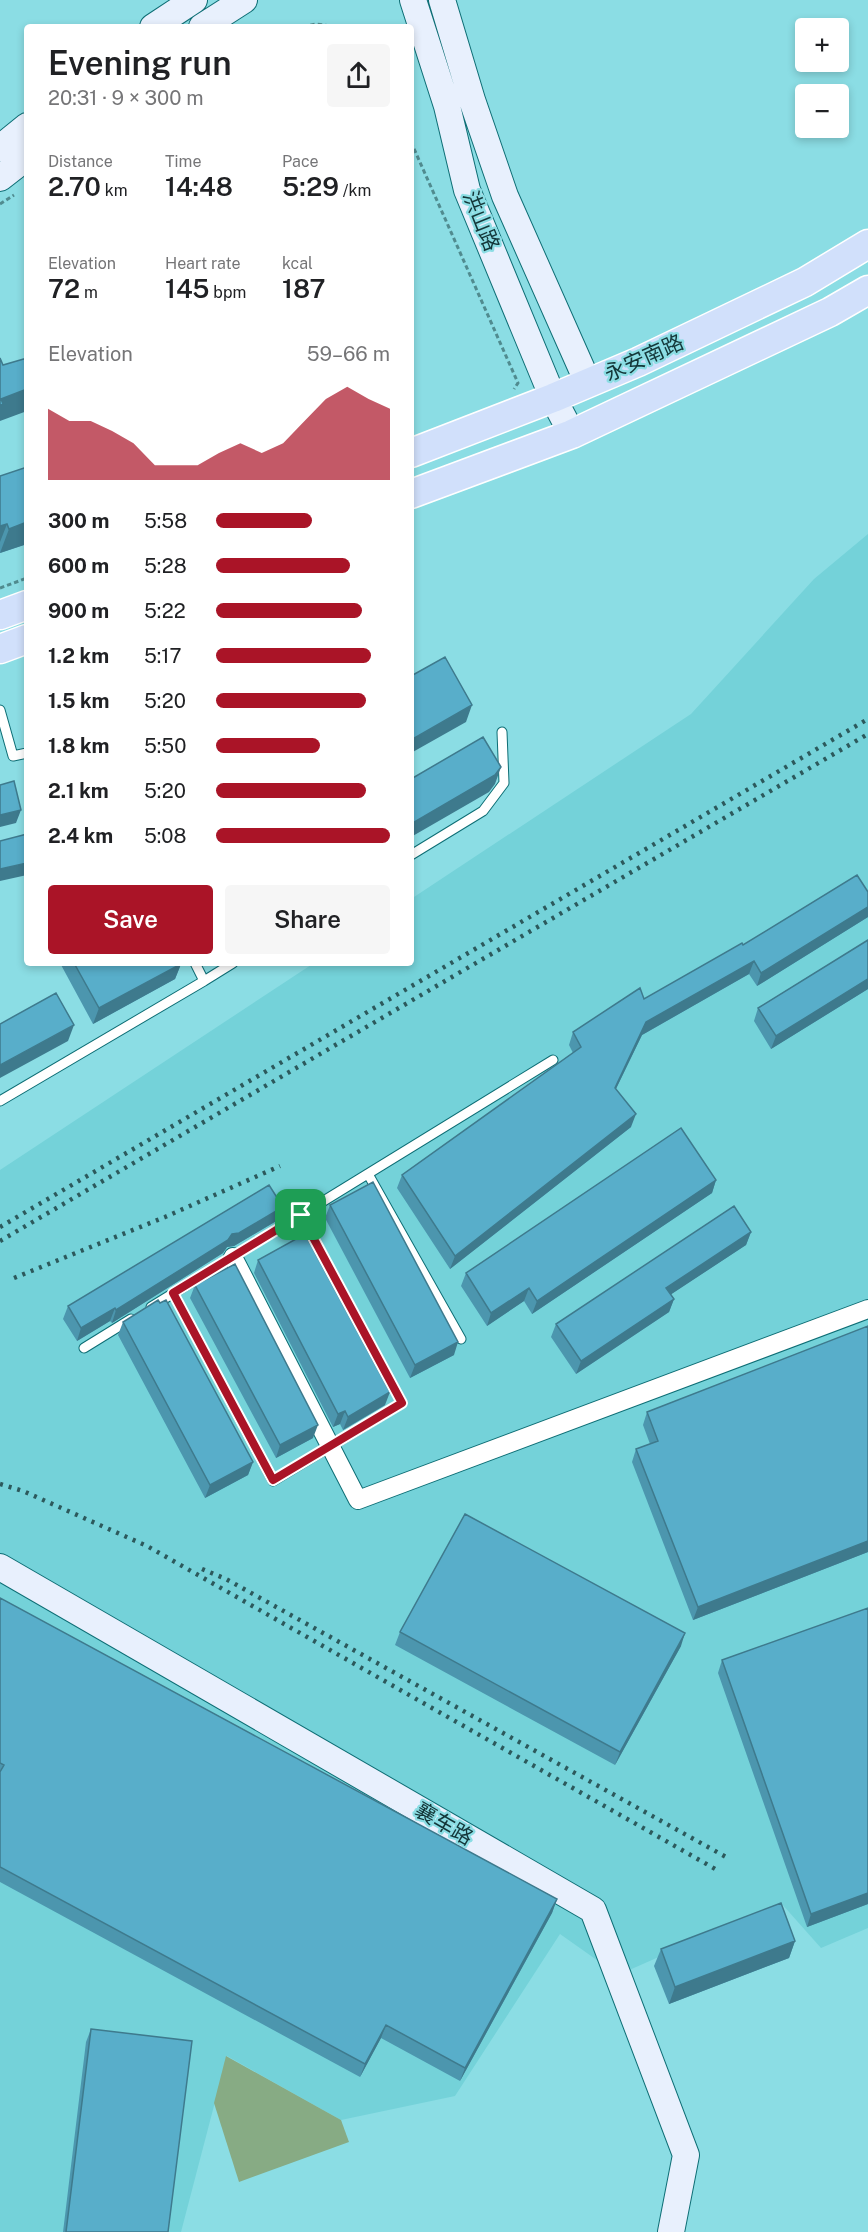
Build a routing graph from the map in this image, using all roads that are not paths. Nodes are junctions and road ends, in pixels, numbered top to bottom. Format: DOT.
graph roads {
  1 [pos="194,0"];
  2 [pos="244,0"];
  3 [pos="413,0"];
  4 [pos="442,0"];
  5 [pos="158,24"];
  6 [pos="207,24"];
  7 [pos="24,128"];
  8 [pos="0,148"];
  9 [pos="24,159"];
  10 [pos="0,178"];
  11 [pos="868,244"];
  12 [pos="868,290"];
  13 [pos="588,383"];
  14 [pos="553,398"];
  15 [pos="572,434"];
  16 [pos="414,452"];
  17 [pos="414,493"];
  18 [pos="24,606"];
  19 [pos="0,615"];
  20 [pos="24,640"];
  21 [pos="0,649"];
  22 [pos="0,710"];
  23 [pos="502,732"];
  24 [pos="24,754"];
  25 [pos="414,853"];
  26 [pos="196,966"];
  27 [pos="228,966"];
  28 [pos="204,981"];
  29 [pos="553,1060"];
  30 [pos="0,1101"];
  31 [pos="368,1174"];
  32 [pos="301,1215"];
  33 [pos="233,1257"];
  34 [pos="173,1293"];
  35 [pos="868,1309"];
  36 [pos="461,1339"];
  37 [pos="84,1348"];
  38 [pos="331,1447"];
  39 [pos="0,1567"];
  40 [pos="670,2232"];
  1 -- 5 [label="street"];
  2 -- 6 [label="street"];
  3 -- 14 [label="street, 洪山路"];
  4 -- 13 [label="street, 洪山路"];
  7 -- 8 [label="street"];
  9 -- 10 [label="street"];
  11 -- 13 [label="main road, 永安南路"];
  12 -- 15 [label="main road, 永安南路"];
  13 -- 14 [label="main road, 永安南路"];
  14 -- 15 [label="street, 洪山路"];
  14 -- 16 [label="main road, 永安南路"];
  15 -- 17 [label="main road, 永安南路"];
  18 -- 19 [label="main road"];
  20 -- 21 [label="main road"];
  22 -- 24 [label="lane"];
  23 -- 25 [label="lane"];
  26 -- 28 [label="lane"];
  27 -- 28 [label="lane"];
  28 -- 30 [label="lane"];
  29 -- 31 [label="lane"];
  31 -- 32 [label="lane"];
  31 -- 36 [label="lane"];
  32 -- 33 [label="lane"];
  32 -- 38 [label="lane"];
  33 -- 34 [label="lane"];
  33 -- 38 [label="street"];
  34 -- 37 [label="lane"];
  34 -- 38 [label="lane"];
  35 -- 38 [label="street"];
  39 -- 40 [label="street, 襄车路"];
}
